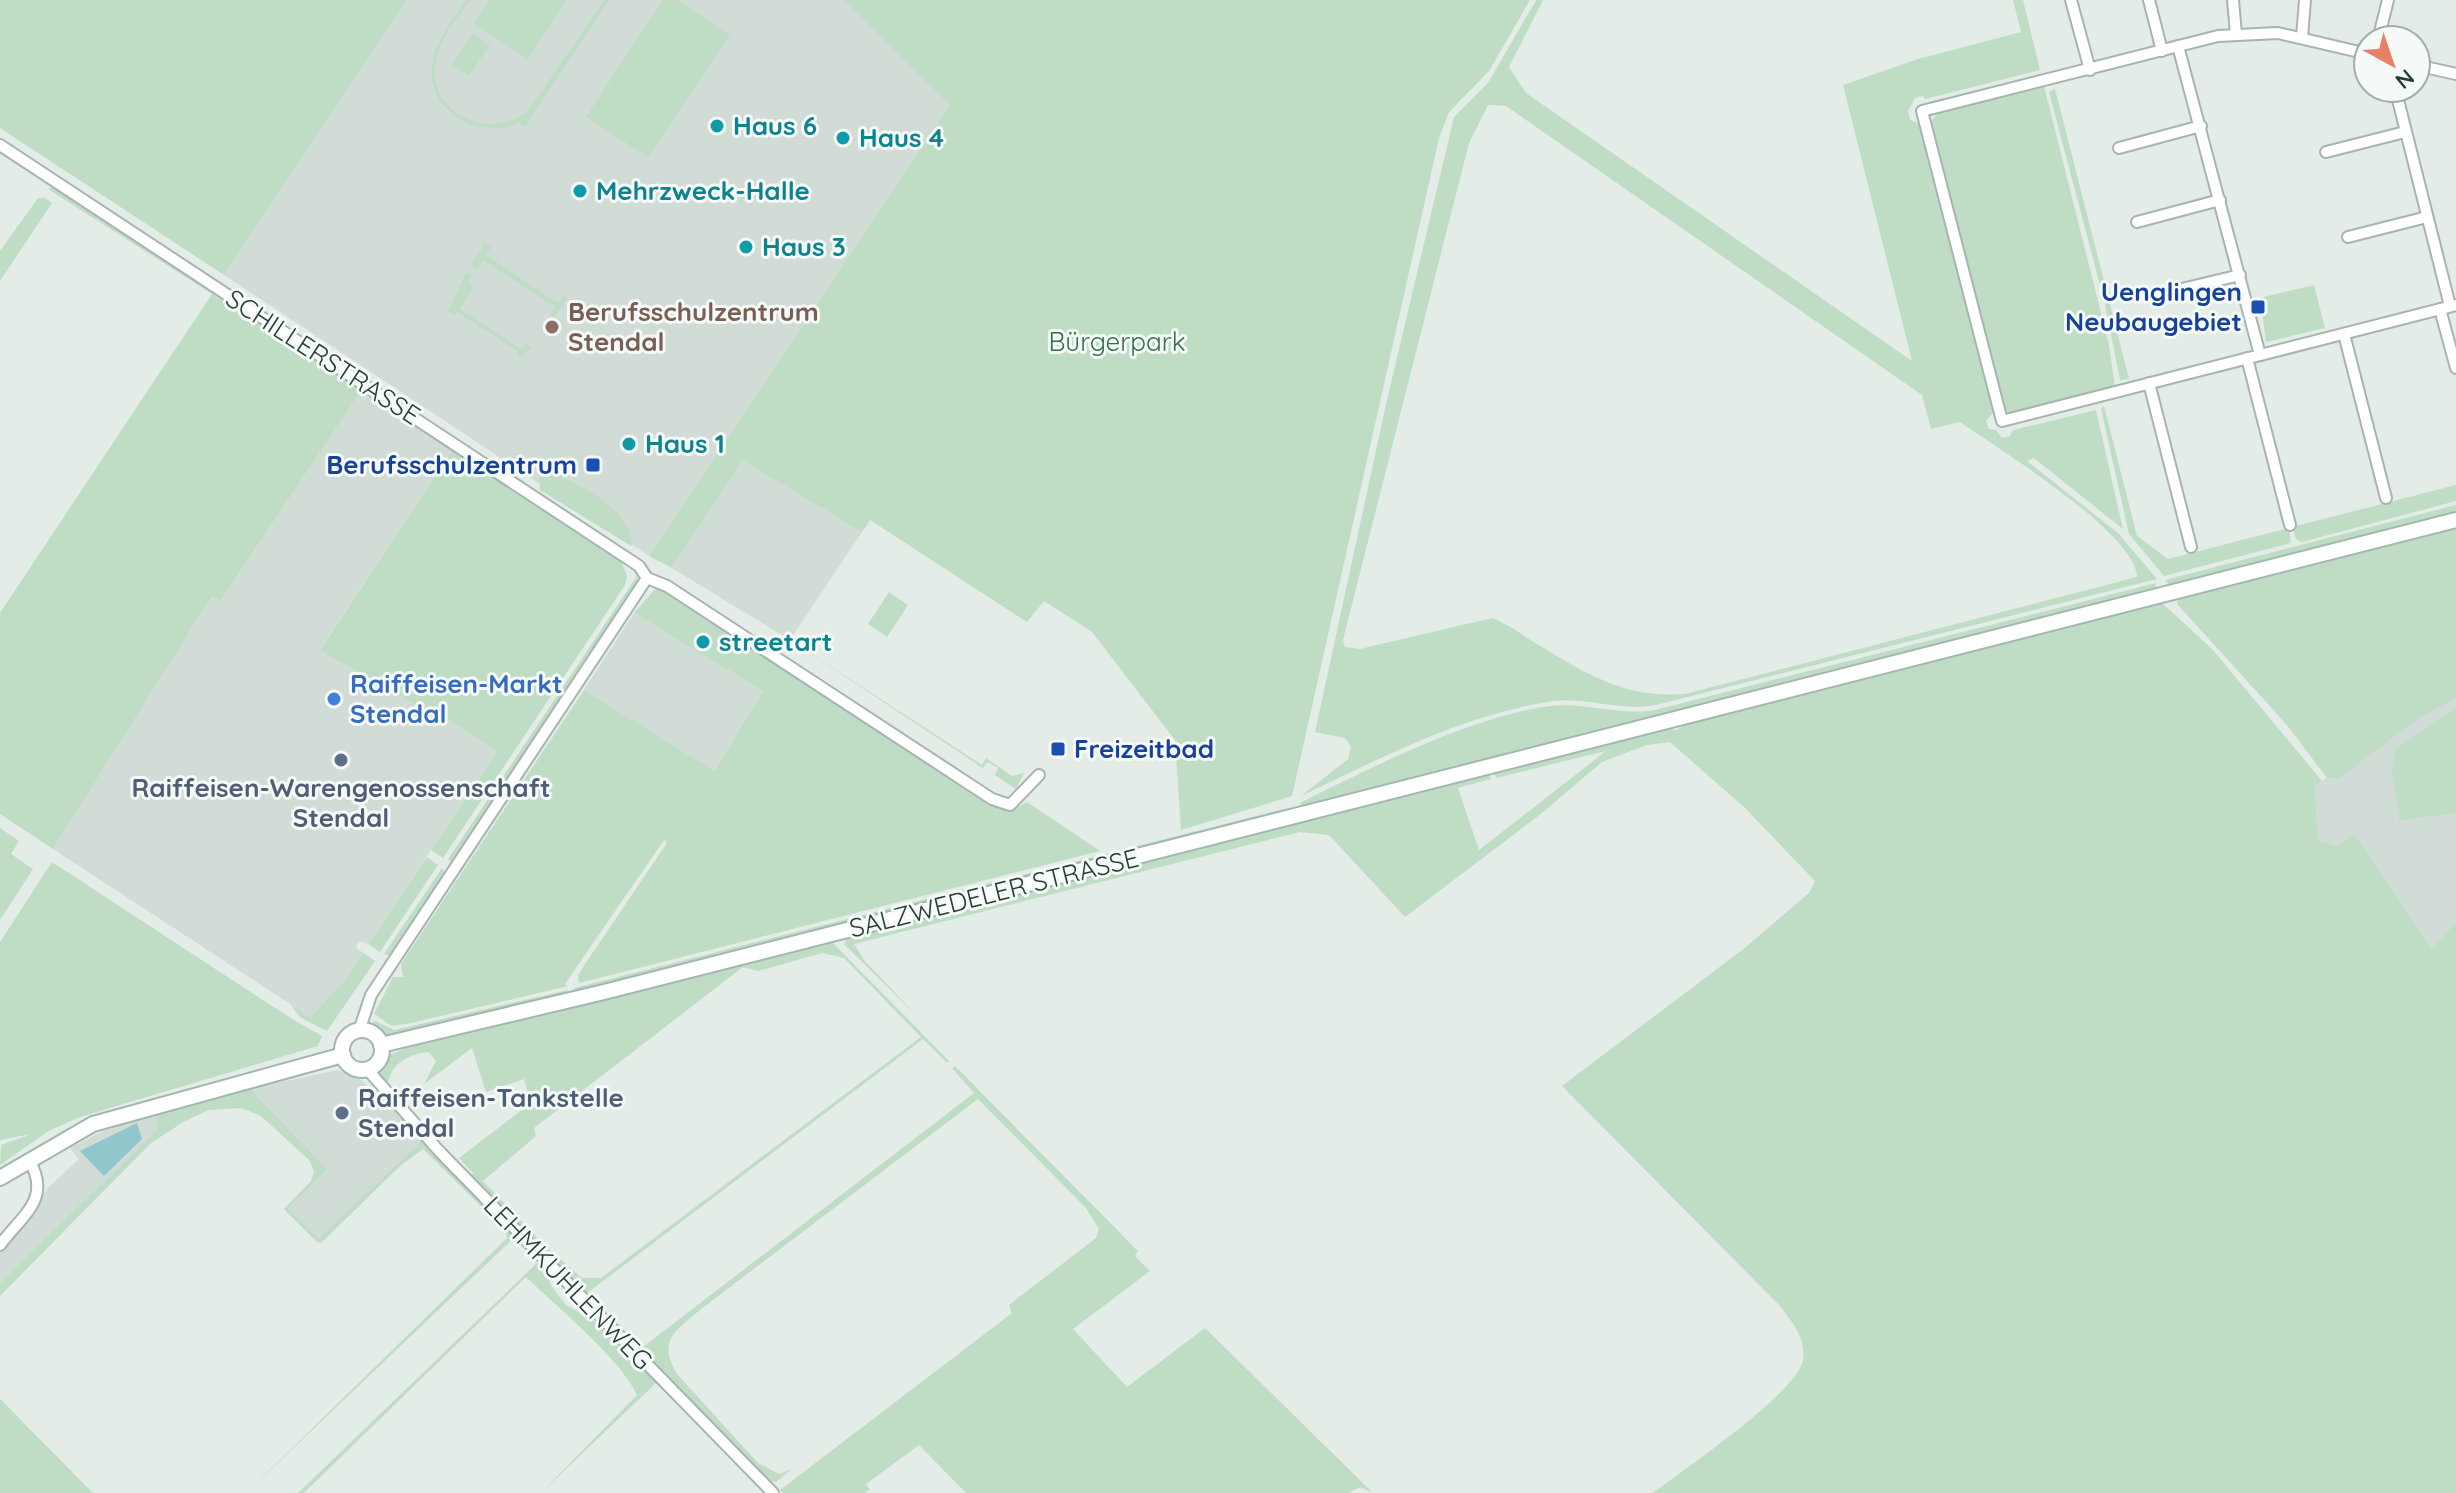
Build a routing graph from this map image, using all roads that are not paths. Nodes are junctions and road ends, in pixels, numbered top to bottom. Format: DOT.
graph roads {
  1 [pos="2071,0"];
  2 [pos="2149,0"];
  3 [pos="2233,0"];
  4 [pos="2305,0"];
  5 [pos="2388,0"];
  6 [pos="2382,24"];
  7 [pos="2236,34"];
  8 [pos="2302,38"];
  9 [pos="2178,46"];
  10 [pos="2352,50"];
  11 [pos="2162,51"];
  12 [pos="2432,69"];
  13 [pos="2090,70"];
  14 [pos="2456,74"];
  15 [pos="2399,104"];
  16 [pos="2201,126"];
  17 [pos="2405,132"];
  18 [pos="0,145"];
  19 [pos="2119,148"];
  20 [pos="2326,152"];
  21 [pos="2220,200"];
  22 [pos="2427,217"];
  23 [pos="2137,222"];
  24 [pos="2348,237"];
  25 [pos="2240,275"];
  26 [pos="2157,295"];
  27 [pos="2449,307"];
  28 [pos="2344,334"];
  29 [pos="2260,355"];
  30 [pos="2247,358"];
  31 [pos="2456,368"];
  32 [pos="2149,383"];
  33 [pos="2386,498"];
  34 [pos="2456,520"];
  35 [pos="2290,525"];
  36 [pos="2191,547"];
  37 [pos="647,578"];
  38 [pos="1039,775"];
  39 [pos="359,1031"];
  40 [pos="381,1045"];
  41 [pos="343,1055"];
  42 [pos="367,1069"];
  43 [pos="29,1160"];
  44 [pos="0,1178"];
  45 [pos="0,1245"];
  46 [pos="773,1493"];
  1 -- 13 [label="street"];
  2 -- 11 [label="street"];
  3 -- 7 [label="street"];
  4 -- 8 [label="street"];
  5 -- 6 [label="street"];
  7 -- 8 [label="street"];
  7 -- 9 [label="street"];
  8 -- 10 [label="street"];
  9 -- 11 [label="street"];
  9 -- 16 [label="street"];
  11 -- 13 [label="street"];
  12 -- 14 [label="street"];
  13 -- 32 [label="street"];
  15 -- 17 [label="street"];
  16 -- 19 [label="street"];
  16 -- 21 [label="street"];
  17 -- 20 [label="street"];
  17 -- 22 [label="street"];
  18 -- 37 [label="street, SCHILLERSTRASSE"];
  21 -- 23 [label="street"];
  21 -- 25 [label="street"];
  22 -- 24 [label="street"];
  22 -- 27 [label="street"];
  25 -- 26 [label="street"];
  25 -- 29 [label="street"];
  27 -- 28 [label="street"];
  27 -- 31 [label="street"];
  28 -- 29 [label="street"];
  28 -- 33 [label="street"];
  29 -- 30 [label="street"];
  30 -- 32 [label="street"];
  30 -- 35 [label="street"];
  32 -- 36 [label="street"];
  34 -- 40 [label="main road, SALZWEDELER STRASSE"];
  37 -- 38 [label="street, SCHILLERSTRASSE"];
  37 -- 39 [label="street"];
  39 -- 40 [label="main road"];
  39 -- 41 [label="main road"];
  40 -- 42 [label="main road"];
  41 -- 42 [label="main road"];
  41 -- 43 [label="main road"];
  42 -- 46 [label="street, LEHMKUHLENWEG"];
  43 -- 44 [label="main road"];
  43 -- 45 [label="street"];
}
